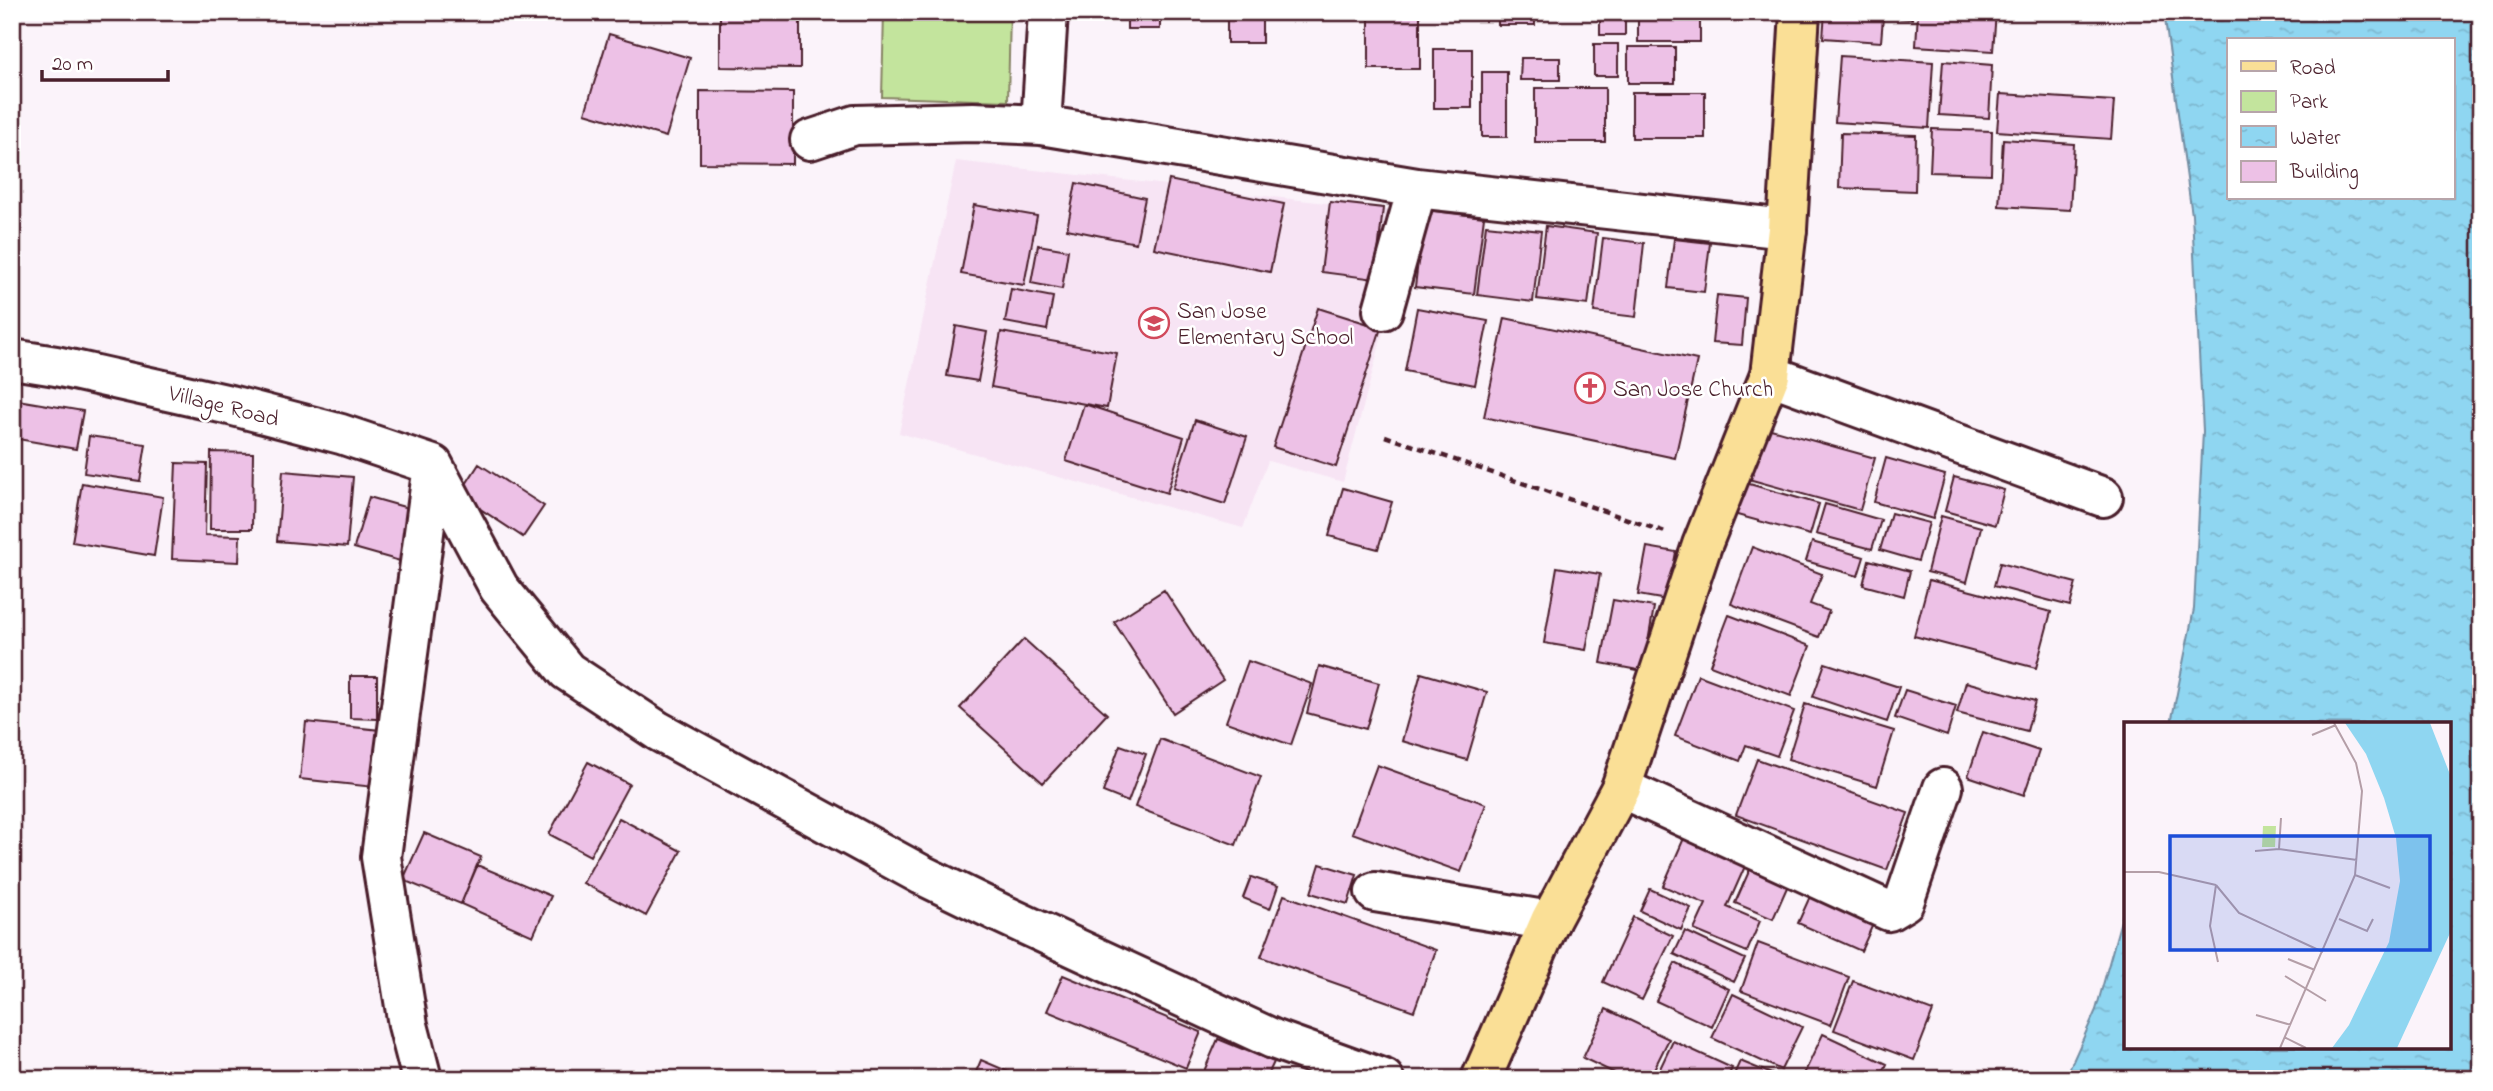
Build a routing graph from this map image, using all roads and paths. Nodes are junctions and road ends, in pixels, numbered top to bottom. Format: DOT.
graph roads {
  1 [pos="1048,12"];
  2 [pos="1800,12"];
  3 [pos="1041,125"];
  4 [pos="810,140"];
  5 [pos="1417,188"];
  6 [pos="1787,229"];
  7 [pos="1383,310"];
  8 [pos="12,359"];
  9 [pos="1770,375"];
  10 [pos="1385,436"];
  11 [pos="433,465"];
  12 [pos="2104,497"];
  13 [pos="1702,545"];
  14 [pos="1621,788"];
  15 [pos="1943,788"];
  16 [pos="1375,892"];
  17 [pos="1550,921"];
  18 [pos="422,1079"];
  19 [pos="1384,1079"];
  20 [pos="1481,1079"];
  1 -- 3 [label="street"];
  2 -- 6 [label="main road"];
  3 -- 4 [label="street"];
  3 -- 5 [label="street"];
  5 -- 6 [label="street"];
  5 -- 7 [label="street"];
  6 -- 9 [label="main road"];
  8 -- 11 [label="street, Village Road"];
  9 -- 12 [label="street"];
  9 -- 13 [label="main road"];
  10 -- 13 [label="path"];
  11 -- 18 [label="street"];
  11 -- 19 [label="street"];
  13 -- 14 [label="main road"];
  14 -- 15 [label="street"];
  14 -- 17 [label="main road"];
  16 -- 17 [label="street"];
  17 -- 20 [label="main road"];
}
